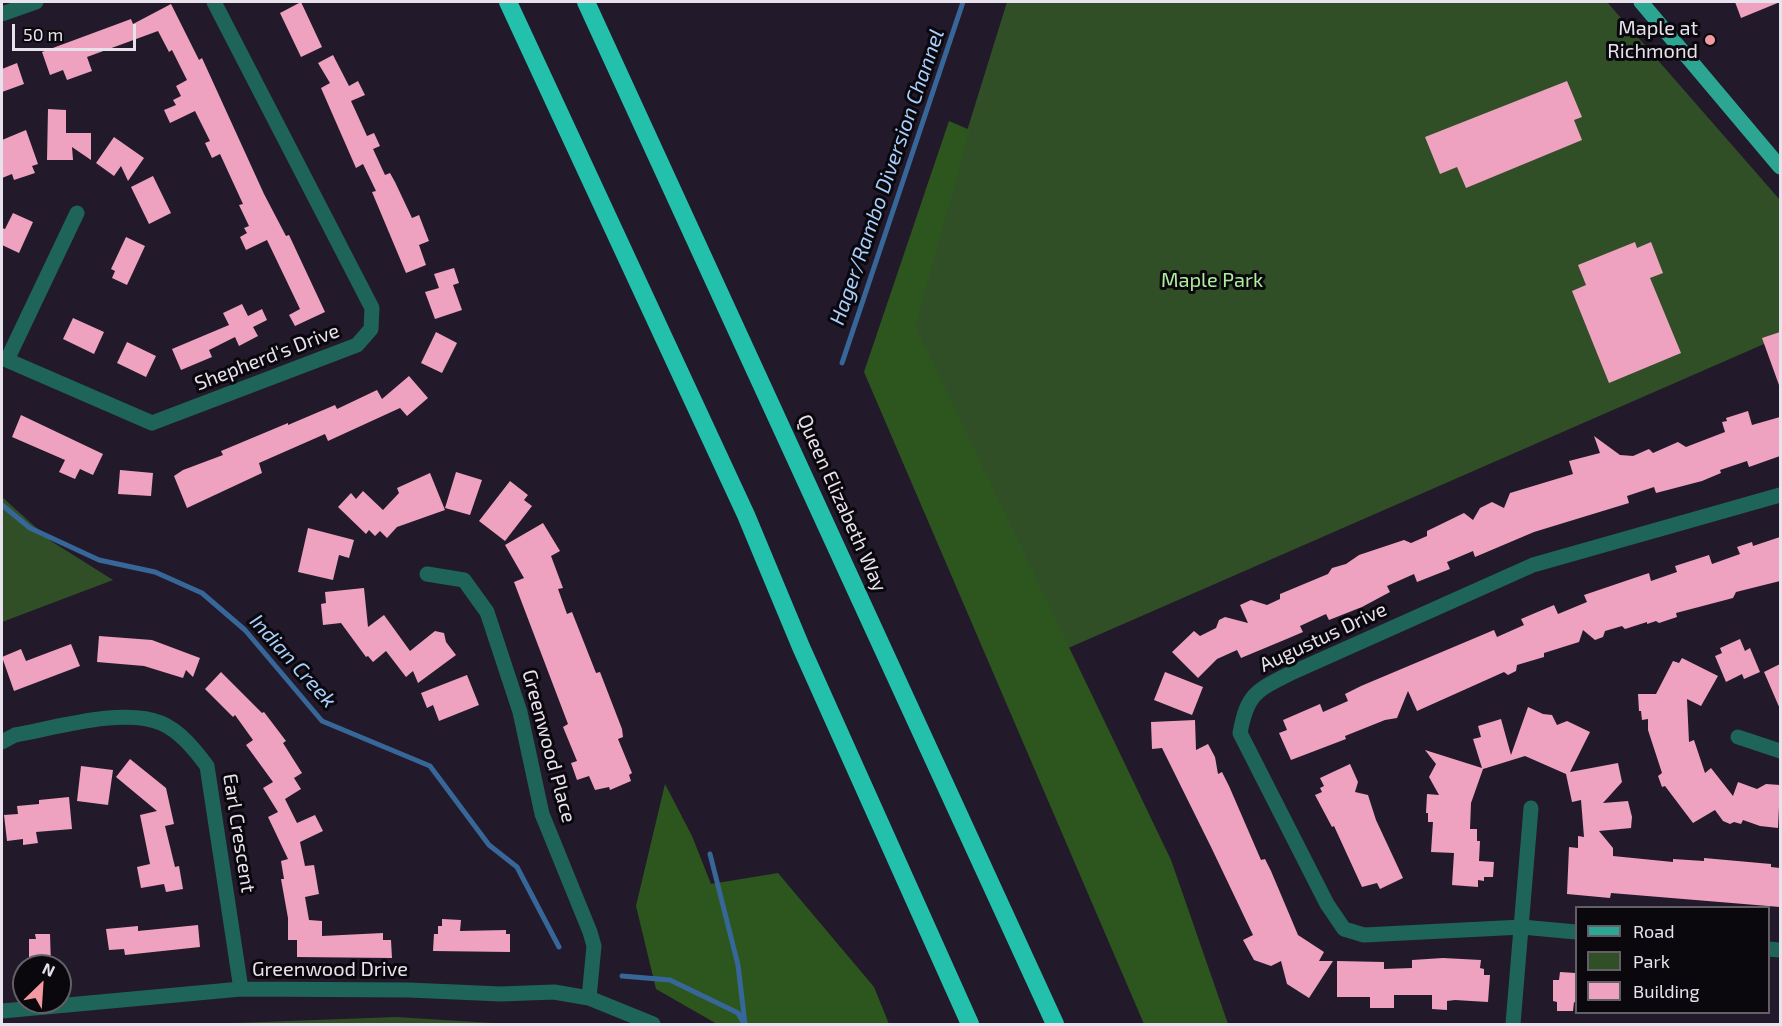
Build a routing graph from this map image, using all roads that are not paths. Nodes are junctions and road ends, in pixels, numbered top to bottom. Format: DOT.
graph roads {
  1 [pos="36,2"];
  2 [pos="214,2"];
  3 [pos="508,2"];
  4 [pos="586,2"];
  5 [pos="1641,2"];
  6 [pos="2,15"];
  7 [pos="1780,167"];
  8 [pos="77,213"];
  9 [pos="4,359"];
  10 [pos="1780,495"];
  11 [pos="427,574"];
  12 [pos="1738,737"];
  13 [pos="2,742"];
  14 [pos="1780,751"];
  15 [pos="1531,808"];
  16 [pos="1522,927"];
  17 [pos="1575,932"];
  18 [pos="241,989"];
  19 [pos="589,998"];
  20 [pos="4,1012"];
  21 [pos="653,1024"];
  22 [pos="970,1024"];
  23 [pos="1055,1024"];
  24 [pos="1514,1024"];
  1 -- 6 [label="street"];
  2 -- 9 [label="street, Shepherd's Drive"];
  3 -- 22 [label="highway"];
  4 -- 23 [label="highway, Queen Elizabeth Way"];
  5 -- 7 [label="main road"];
  8 -- 9 [label="street"];
  10 -- 16 [label="street, Augustus Drive"];
  11 -- 19 [label="street, Greenwood Place"];
  12 -- 14 [label="street"];
  13 -- 18 [label="street, Earl Crescent"];
  15 -- 16 [label="street"];
  16 -- 17 [label="street, Augustus Drive"];
  16 -- 24 [label="street"];
  18 -- 19 [label="street, Greenwood Drive"];
  18 -- 20 [label="street, Greenwood Drive"];
  19 -- 21 [label="street, Greenwood Drive"];
}
